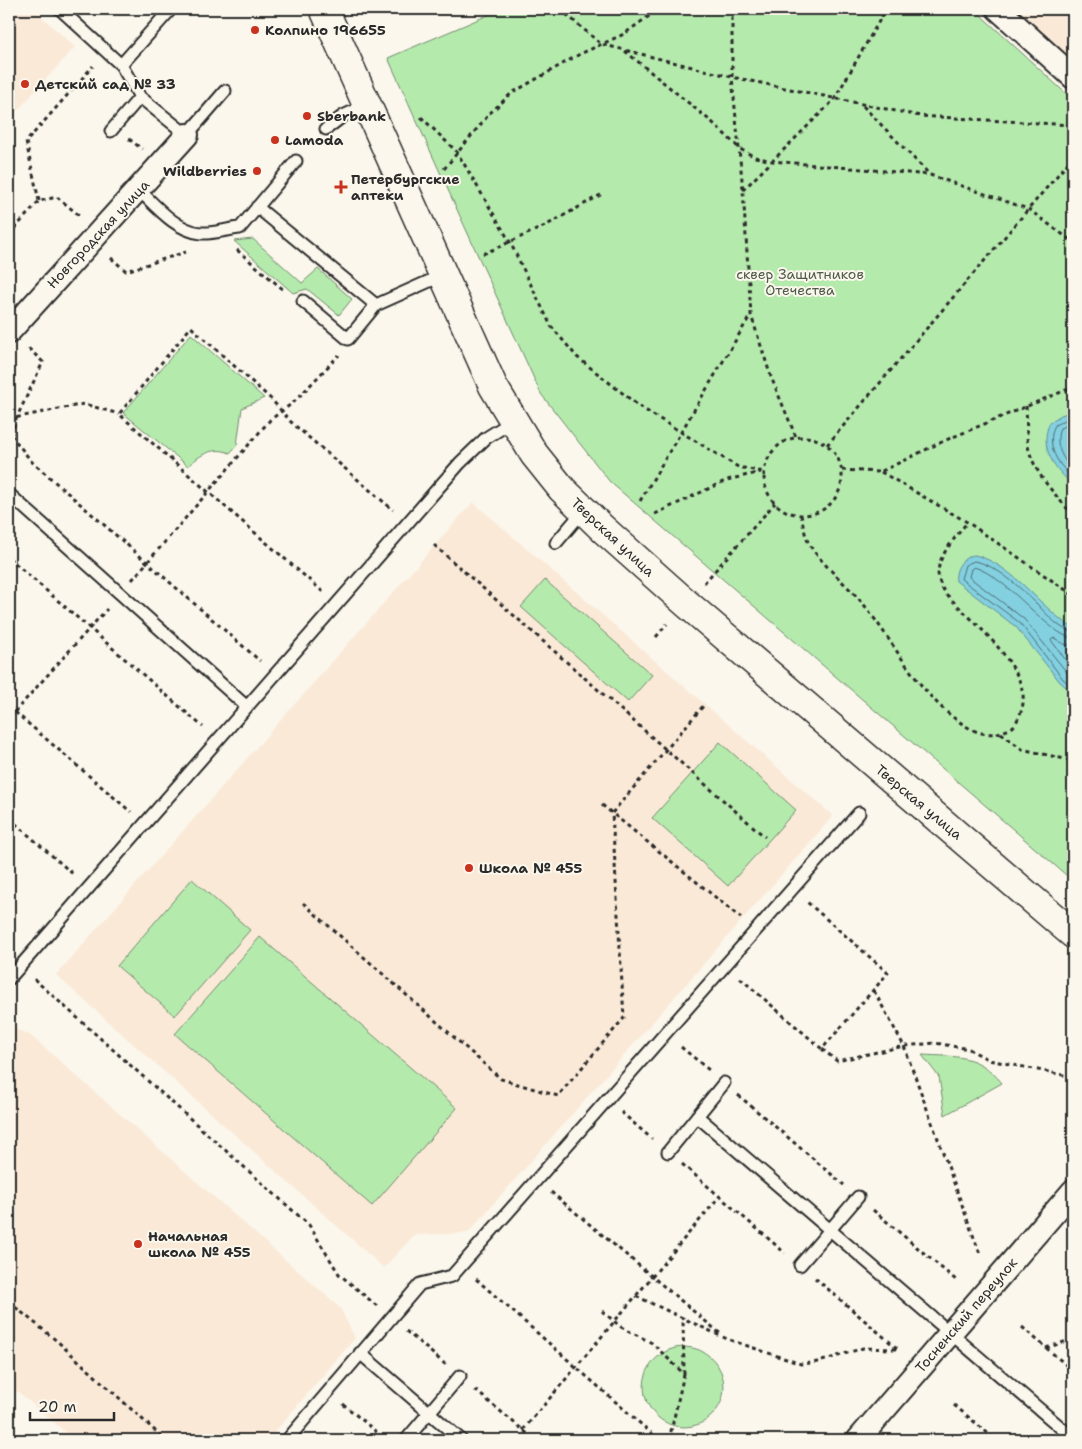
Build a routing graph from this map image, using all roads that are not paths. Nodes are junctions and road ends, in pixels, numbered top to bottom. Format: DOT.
graph roads {
  1 [pos="60,9"];
  2 [pos="170,9"];
  3 [pos="324,9"];
  4 [pos="998,9"];
  5 [pos="121,64"];
  6 [pos="1073,77"];
  7 [pos="225,91"];
  8 [pos="140,97"];
  9 [pos="367,105"];
  10 [pos="326,129"];
  11 [pos="111,131"];
  12 [pos="187,135"];
  13 [pos="296,161"];
  14 [pos="138,190"];
  15 [pos="257,207"];
  16 [pos="443,274"];
  17 [pos="304,301"];
  18 [pos="376,305"];
  19 [pos="9,331"];
  20 [pos="513,421"];
  21 [pos="9,494"];
  22 [pos="583,511"];
  23 [pos="556,543"];
  24 [pos="246,707"];
  25 [pos="859,813"];
  26 [pos="1073,934"];
  27 [pos="9,978"];
  28 [pos="724,1083"];
  29 [pos="697,1116"];
  30 [pos="668,1152"];
  31 [pos="1073,1191"];
  32 [pos="858,1197"];
  33 [pos="830,1230"];
  34 [pos="800,1265"];
  35 [pos="950,1334"];
  36 [pos="360,1353"];
  37 [pos="460,1376"];
  38 [pos="429,1412"];
  39 [pos="1073,1438"];
  40 [pos="288,1440"];
  41 [pos="406,1440"];
  42 [pos="462,1440"];
  43 [pos="858,1440"];
  1 -- 5 [label="lane"];
  2 -- 5 [label="lane"];
  3 -- 9 [label="street, Тверская улица"];
  4 -- 6 [label="street"];
  5 -- 8 [label="lane"];
  7 -- 12 [label="lane"];
  8 -- 11 [label="lane"];
  8 -- 12 [label="lane"];
  9 -- 10 [label="lane"];
  9 -- 16 [label="street, Тверская улица"];
  12 -- 14 [label="street, Новгородская улица"];
  13 -- 15 [label="lane"];
  14 -- 15 [label="lane"];
  14 -- 19 [label="street, Новгородская улица"];
  15 -- 18 [label="lane"];
  16 -- 18 [label="lane"];
  16 -- 20 [label="street, Тверская улица"];
  17 -- 18 [label="lane"];
  20 -- 22 [label="street, Тверская улица"];
  20 -- 24 [label="lane"];
  21 -- 24 [label="lane"];
  22 -- 23 [label="lane"];
  22 -- 26 [label="street, Тверская улица"];
  24 -- 27 [label="lane"];
  25 -- 36 [label="lane"];
  28 -- 29 [label="lane"];
  29 -- 30 [label="lane"];
  29 -- 33 [label="lane"];
  31 -- 35 [label="street, Тосненский переулок"];
  32 -- 33 [label="lane"];
  33 -- 34 [label="lane"];
  33 -- 35 [label="lane"];
  35 -- 39 [label="lane"];
  35 -- 43 [label="street, Тосненский переулок"];
  36 -- 38 [label="lane"];
  36 -- 40 [label="lane"];
  37 -- 38 [label="lane"];
  38 -- 41 [label="lane"];
  38 -- 42 [label="lane"];
}
